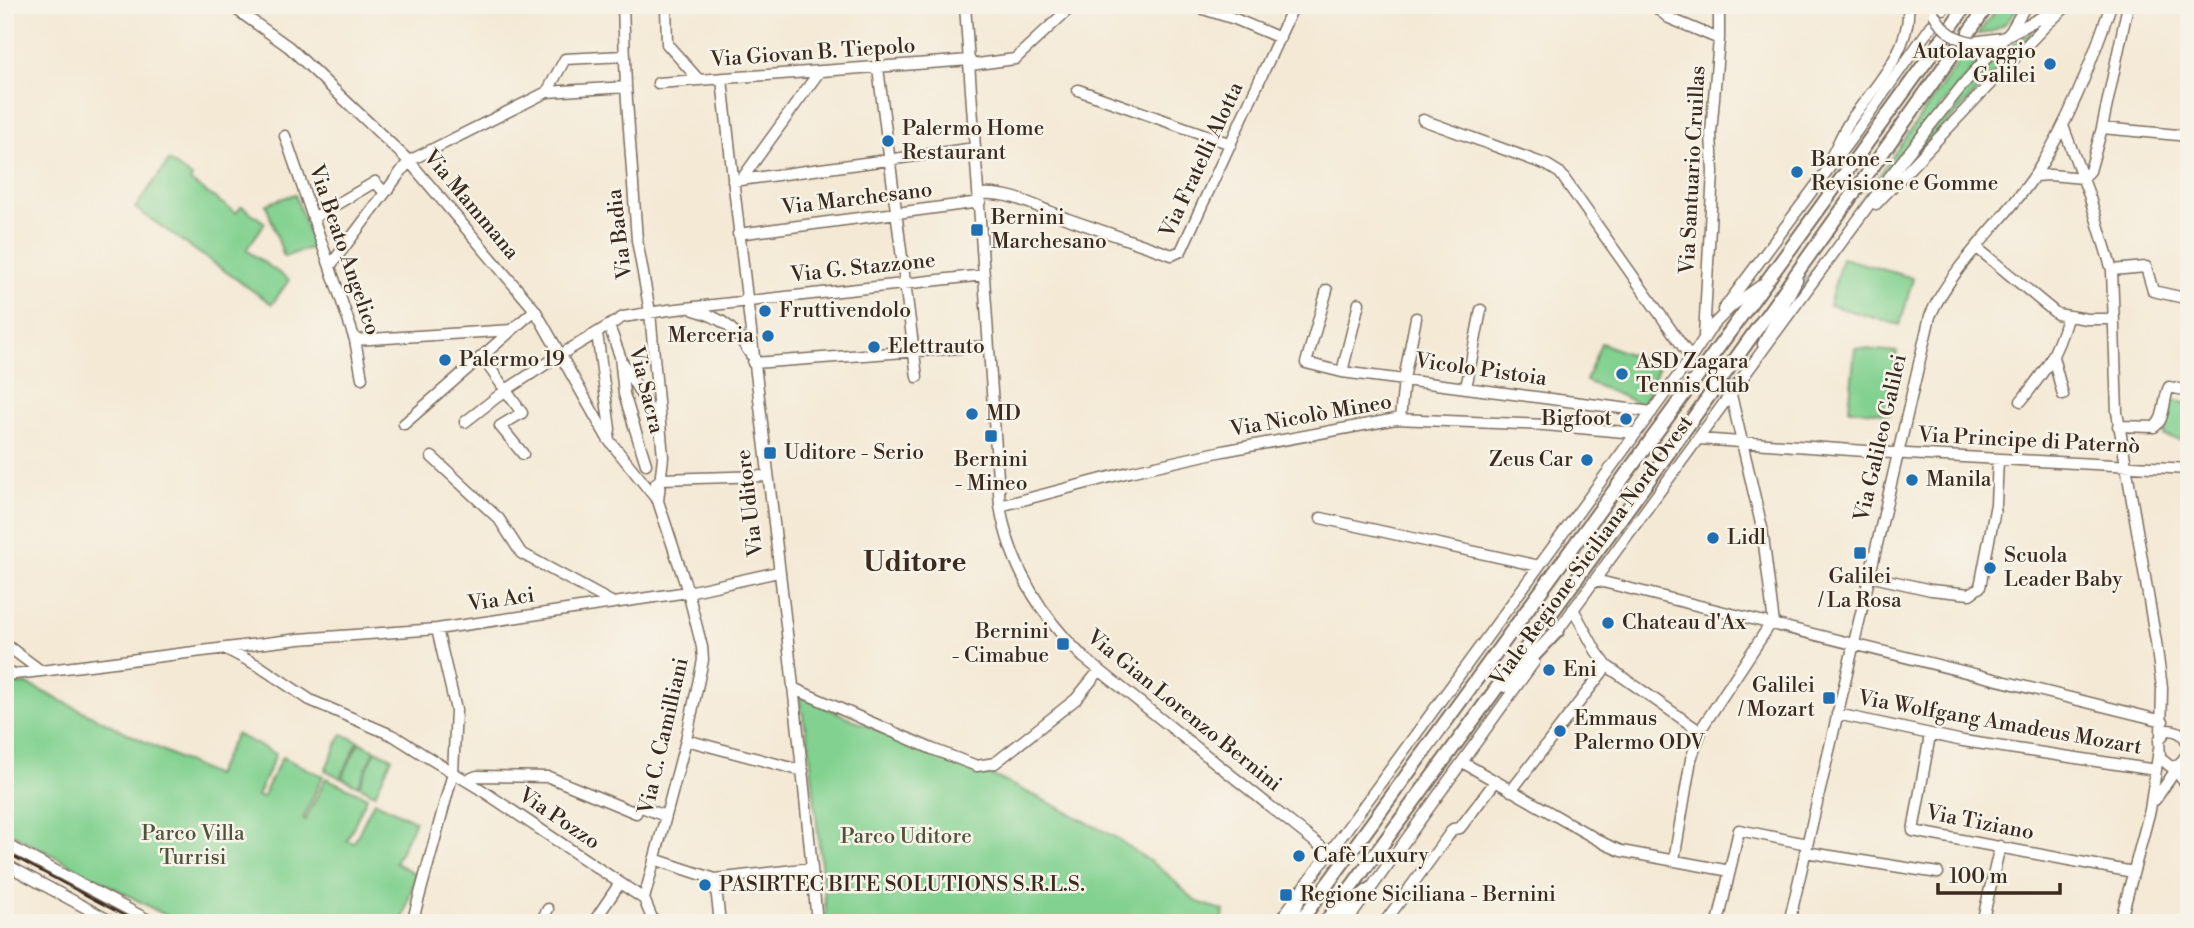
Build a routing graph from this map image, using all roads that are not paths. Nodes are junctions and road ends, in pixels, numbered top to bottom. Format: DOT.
graph roads {
  1 [pos="230,5"];
  2 [pos="623,5"];
  3 [pos="666,5"];
  4 [pos="965,5"];
  5 [pos="1073,5"];
  6 [pos="1294,5"];
  7 [pos="1653,5"];
  8 [pos="1719,5"];
  9 [pos="1908,5"];
  10 [pos="1966,5"];
  11 [pos="1988,5"];
  12 [pos="2026,5"];
  13 [pos="2051,5"];
  14 [pos="2066,5"];
  15 [pos="2111,5"];
  16 [pos="2127,5"];
  17 [pos="1197,7"];
  18 [pos="1936,11"];
  19 [pos="2036,19"];
  20 [pos="1953,24"];
  21 [pos="2009,35"];
  22 [pos="1280,37"];
  23 [pos="1943,38"];
  24 [pos="1971,38"];
  25 [pos="1719,39"];
  26 [pos="1958,47"];
  27 [pos="624,56"];
  28 [pos="970,62"];
  29 [pos="878,68"];
  30 [pos="819,72"];
  31 [pos="722,79"];
  32 [pos="699,80"];
  33 [pos="658,83"];
  34 [pos="626,87"];
  35 [pos="1078,90"];
  36 [pos="547,92"];
  37 [pos="1423,120"];
  38 [pos="2063,126"];
  39 [pos="2102,128"];
  40 [pos="2189,135"];
  41 [pos="285,136"];
  42 [pos="1231,144"];
  43 [pos="975,148"];
  44 [pos="890,159"];
  45 [pos="409,161"];
  46 [pos="1822,175"];
  47 [pos="2034,176"];
  48 [pos="2083,178"];
  49 [pos="737,180"];
  50 [pos="385,192"];
  51 [pos="979,198"];
  52 [pos="897,213"];
  53 [pos="313,218"];
  54 [pos="738,234"];
  55 [pos="1817,244"];
  56 [pos="1976,247"];
  57 [pos="1827,264"];
  58 [pos="330,266"];
  59 [pos="2112,270"];
  60 [pos="984,275"];
  61 [pos="1770,278"];
  62 [pos="905,283"];
  63 [pos="1327,290"];
  64 [pos="2189,299"];
  65 [pos="746,301"];
  66 [pos="1359,303"];
  67 [pos="687,308"];
  68 [pos="535,310"];
  69 [pos="1481,310"];
  70 [pos="650,312"];
  71 [pos="2067,317"];
  72 [pos="1416,318"];
  73 [pos="2114,319"];
  74 [pos="1713,324"];
  75 [pos="609,326"];
  76 [pos="513,330"];
  77 [pos="597,332"];
  78 [pos="1704,337"];
  79 [pos="355,340"];
  80 [pos="987,346"];
  81 [pos="914,351"];
  82 [pos="560,355"];
  83 [pos="482,356"];
  84 [pos="620,356"];
  85 [pos="2053,357"];
  86 [pos="1691,358"];
  87 [pos="753,361"];
  88 [pos="1342,372"];
  89 [pos="917,377"];
  90 [pos="362,378"];
  91 [pos="1744,378"];
  92 [pos="1404,379"];
  93 [pos="1466,388"];
  94 [pos="506,390"];
  95 [pos="2189,391"];
  96 [pos="2063,395"];
  97 [pos="1731,396"];
  98 [pos="2021,401"];
  99 [pos="1652,412"];
  100 [pos="1400,419"];
  101 [pos="465,422"];
  102 [pos="404,424"];
  103 [pos="2118,426"];
  104 [pos="661,429"];
  105 [pos="1636,433"];
  106 [pos="608,439"];
  107 [pos="1699,439"];
  108 [pos="1743,443"];
  109 [pos="1897,453"];
  110 [pos="523,454"];
  111 [pos="432,457"];
  112 [pos="663,457"];
  113 [pos="1998,459"];
  114 [pos="646,464"];
  115 [pos="2126,466"];
  116 [pos="1610,469"];
  117 [pos="2189,469"];
  118 [pos="633,472"];
  119 [pos="766,476"];
  120 [pos="661,479"];
  121 [pos="648,490"];
  122 [pos="1606,500"];
  123 [pos="658,501"];
  124 [pos="1000,506"];
  125 [pos="1321,519"];
  126 [pos="1539,566"];
  127 [pos="778,572"];
  128 [pos="1869,576"];
  129 [pos="1595,580"];
  130 [pos="688,592"];
  131 [pos="613,603"];
  132 [pos="1573,610"];
  133 [pos="1772,624"];
  134 [pos="437,629"];
  135 [pos="1558,630"];
  136 [pos="5,644"];
  137 [pos="1853,644"];
  138 [pos="226,649"];
  139 [pos="1607,666"];
  140 [pos="41,671"];
  141 [pos="1099,671"];
  142 [pos="5,675"];
  143 [pos="795,689"];
  144 [pos="1837,714"];
  145 [pos="2189,726"];
  146 [pos="2164,729"];
  147 [pos="1465,730"];
  148 [pos="1701,732"];
  149 [pos="1930,735"];
  150 [pos="686,740"];
  151 [pos="2159,748"];
  152 [pos="2185,757"];
  153 [pos="1462,762"];
  154 [pos="2156,770"];
  155 [pos="803,771"];
  156 [pos="453,772"];
  157 [pos="467,780"];
  158 [pos="1495,782"];
  159 [pos="2189,786"];
  160 [pos="1511,791"];
  161 [pos="2150,810"];
  162 [pos="666,816"];
  163 [pos="5,844"];
  164 [pos="2000,846"];
  165 [pos="1806,848"];
  166 [pos="1330,854"];
  167 [pos="654,859"];
  168 [pos="1674,860"];
  169 [pos="5,864"];
  170 [pos="813,868"];
  171 [pos="1730,871"];
  172 [pos="2133,872"];
  173 [pos="1938,873"];
  174 [pos="715,879"];
  175 [pos="620,883"];
  176 [pos="1302,891"];
  177 [pos="1369,891"];
  178 [pos="644,899"];
  179 [pos="548,909"];
  180 [pos="114,923"];
  181 [pos="154,923"];
  182 [pos="412,923"];
  183 [pos="540,923"];
  184 [pos="593,923"];
  185 [pos="654,923"];
  186 [pos="720,923"];
  187 [pos="817,923"];
  188 [pos="1278,923"];
  189 [pos="1289,923"];
  190 [pos="1299,923"];
  191 [pos="1326,923"];
  192 [pos="1346,923"];
  193 [pos="1384,923"];
  194 [pos="1718,923"];
  195 [pos="1789,923"];
  196 [pos="1982,923"];
  197 [pos="2120,923"];
  1 -- 45 [label="street, Via Mammana"];
  2 -- 27 [label="street, Via Badia"];
  3 -- 32 [label="street"];
  4 -- 28 [label="street, Via Gian Lorenzo Bernini"];
  5 -- 28 [label="street, Via Giovan B. Tiepolo"];
  6 -- 22 [label="street, Via Fratelli Alotta"];
  7 -- 25 [label="street"];
  8 -- 25 [label="street, Via Santuario Cruillas"];
  9 -- 46 [label="street"];
  10 -- 20 [label="main road"];
  11 -- 24 [label="main road"];
  12 -- 21 [label="street, Viale Regione Siciliana Nord Ovest"];
  13 -- 19 [label="street"];
  14 -- 19 [label="street"];
  14 -- 57 [label="street"];
  15 -- 38 [label="street, Via Galileo Galilei"];
  16 -- 39 [label="street"];
  17 -- 22 [label="street"];
  18 -- 24 [label="street, bridge"];
  18 -- 46 [label="street"];
  19 -- 21 [label="street"];
  21 -- 24 [label="street"];
  21 -- 57 [label="street, Viale Regione Siciliana Nord Ovest"];
  22 -- 42 [label="street, Via Fratelli Alotta"];
  23 -- 61 [label="main road, Viale Regione Siciliana Nord Ovest"];
  25 -- 78 [label="street, Via Santuario Cruillas"];
  26 -- 55 [label="main road, Viale Regione Siciliana Nord Ovest"];
  27 -- 34 [label="street, Via Badia"];
  27 -- 36 [label="street"];
  28 -- 29 [label="street, Via Giovan B. Tiepolo"];
  28 -- 43 [label="street, Via Gian Lorenzo Bernini"];
  29 -- 30 [label="street, Via Giovan B. Tiepolo"];
  29 -- 44 [label="street"];
  30 -- 31 [label="street, Via Giovan B. Tiepolo"];
  30 -- 49 [label="street"];
  31 -- 32 [label="street, Via Giovan B. Tiepolo"];
  31 -- 49 [label="street, Via Uditore"];
  32 -- 33 [label="street, Via Giovan B. Tiepolo"];
  34 -- 36 [label="street"];
  34 -- 70 [label="street, Via Badia"];
  35 -- 42 [label="street"];
  36 -- 45 [label="street"];
  37 -- 86 [label="street"];
  38 -- 47 [label="street, Via Galileo Galilei"];
  38 -- 48 [label="street"];
  39 -- 40 [label="street"];
  39 -- 48 [label="street"];
  41 -- 53 [label="street, Via Beato Angelico"];
  42 -- 51 [label="street, Via Fratelli Alotta"];
  43 -- 44 [label="street"];
  43 -- 51 [label="street, Via Gian Lorenzo Bernini"];
  44 -- 49 [label="street"];
  44 -- 52 [label="street"];
  45 -- 50 [label="street"];
  45 -- 68 [label="street, Via Mammana"];
  46 -- 74 [label="street"];
  47 -- 48 [label="street"];
  47 -- 56 [label="street, Via Galileo Galilei"];
  48 -- 59 [label="street"];
  49 -- 54 [label="street, Via Uditore"];
  50 -- 53 [label="street"];
  50 -- 58 [label="street"];
  51 -- 52 [label="street, Via Marchesano"];
  51 -- 60 [label="street, Via Gian Lorenzo Bernini"];
  52 -- 54 [label="street, Via Marchesano"];
  52 -- 62 [label="street"];
  53 -- 58 [label="street, Via Beato Angelico"];
  54 -- 65 [label="street, Via Uditore"];
  55 -- 91 [label="street"];
  55 -- 147 [label="main road, Viale Regione Siciliana Nord Ovest"];
  56 -- 71 [label="street"];
  56 -- 109 [label="street, Via Galileo Galilei"];
  57 -- 91 [label="street, Viale Regione Siciliana Nord Ovest"];
  58 -- 79 [label="street, Via Beato Angelico"];
  59 -- 64 [label="street"];
  59 -- 73 [label="street"];
  60 -- 62 [label="street, Via G. Stazzone"];
  60 -- 80 [label="street, Via Gian Lorenzo Bernini"];
  61 -- 74 [label="street"];
  61 -- 122 [label="main road, Viale Regione Siciliana Nord Ovest"];
  62 -- 65 [label="street, Via G. Stazzone"];
  62 -- 81 [label="street"];
  63 -- 88 [label="street, Vicolo Pistoia"];
  65 -- 67 [label="street, Via G. Stazzone"];
  65 -- 87 [label="street, Via Uditore"];
  66 -- 88 [label="street"];
  67 -- 70 [label="street, Via G. Stazzone"];
  67 -- 87 [label="street"];
  68 -- 76 [label="street"];
  68 -- 82 [label="street, Via Mammana"];
  69 -- 93 [label="street"];
  70 -- 75 [label="street, Via G. Stazzone"];
  70 -- 104 [label="street, Via Badia"];
  71 -- 73 [label="street"];
  71 -- 85 [label="street"];
  72 -- 92 [label="street"];
  73 -- 103 [label="street"];
  74 -- 78 [label="street"];
  75 -- 77 [label="street, Via G. Stazzone"];
  75 -- 84 [label="street, Via Sacra"];
  76 -- 79 [label="street"];
  76 -- 83 [label="street"];
  77 -- 82 [label="street, Via G. Stazzone"];
  77 -- 106 [label="street"];
  78 -- 86 [label="street"];
  79 -- 90 [label="street, Via Beato Angelico"];
  80 -- 81 [label="street"];
  80 -- 124 [label="street, Via Gian Lorenzo Bernini"];
  81 -- 87 [label="street"];
  81 -- 89 [label="street"];
  82 -- 94 [label="street, Via G. Stazzone"];
  82 -- 106 [label="street, Via Mammana"];
  83 -- 94 [label="street"];
  83 -- 102 [label="street"];
  84 -- 104 [label="street"];
  84 -- 114 [label="street, Via Sacra"];
  85 -- 96 [label="street"];
  85 -- 98 [label="street"];
  86 -- 99 [label="street"];
  87 -- 119 [label="street, Via Uditore"];
  88 -- 92 [label="street, Vicolo Pistoia"];
  91 -- 97 [label="street, Viale Regione Siciliana Nord Ovest"];
  92 -- 93 [label="street, Vicolo Pistoia"];
  92 -- 100 [label="street"];
  93 -- 99 [label="street, Vicolo Pistoia"];
  94 -- 101 [label="street, Via G. Stazzone"];
  94 -- 110 [label="street"];
  95 -- 103 [label="street"];
  97 -- 107 [label="street, Viale Regione Siciliana Nord Ovest"];
  97 -- 108 [label="street"];
  99 -- 105 [label="street"];
  100 -- 105 [label="street, Via Nicolò Mineo"];
  100 -- 124 [label="street, Via Nicolò Mineo"];
  103 -- 115 [label="street"];
  104 -- 112 [label="street, Via Badia"];
  105 -- 116 [label="street"];
  106 -- 118 [label="street, Via Mammana"];
  107 -- 108 [label="street, Via Principe di Paternò"];
  107 -- 129 [label="street, Viale Regione Siciliana Nord Ovest"];
  108 -- 109 [label="street, Via Principe di Paternò"];
  108 -- 133 [label="street"];
  109 -- 113 [label="street, Via Principe di Paternò"];
  109 -- 128 [label="street, Via Galileo Galilei"];
  111 -- 131 [label="street"];
  112 -- 114 [label="street"];
  112 -- 120 [label="street, Via Badia"];
  113 -- 115 [label="street, Via Principe di Paternò"];
  113 -- 128 [label="street"];
  114 -- 118 [label="street"];
  115 -- 117 [label="street, Via Principe di Paternò"];
  115 -- 146 [label="street"];
  116 -- 122 [label="street"];
  116 -- 126 [label="street"];
  118 -- 121 [label="street, Via Mammana"];
  119 -- 120 [label="street"];
  119 -- 127 [label="street, Via Uditore"];
  120 -- 121 [label="street"];
  120 -- 123 [label="street, Via Badia"];
  121 -- 123 [label="street, Via Mammana"];
  122 -- 190 [label="main road, Viale Regione Siciliana Nord Ovest"];
  123 -- 130 [label="street, Via C. Camilliani"];
  124 -- 141 [label="street, Via Gian Lorenzo Bernini"];
  125 -- 126 [label="street"];
  126 -- 166 [label="street"];
  127 -- 130 [label="street, Via Aci"];
  127 -- 143 [label="street, Via Uditore"];
  128 -- 137 [label="street, Via Galileo Galilei"];
  129 -- 132 [label="street, Viale Regione Siciliana Nord Ovest"];
  129 -- 133 [label="street"];
  130 -- 131 [label="street, Via Aci"];
  130 -- 150 [label="street, Via C. Camilliani"];
  131 -- 134 [label="street, Via Aci"];
  132 -- 135 [label="street, Viale Regione Siciliana Nord Ovest"];
  132 -- 139 [label="street"];
  133 -- 137 [label="street"];
  133 -- 148 [label="street"];
  134 -- 138 [label="street, Via Aci"];
  134 -- 156 [label="street"];
  135 -- 147 [label="main road"];
  135 -- 153 [label="street, Viale Regione Siciliana Nord Ovest"];
  136 -- 140 [label="street"];
  137 -- 144 [label="street, Via Galileo Galilei"];
  137 -- 146 [label="street"];
  138 -- 140 [label="street, Via Aci"];
  138 -- 156 [label="street, Via Pozzo"];
  139 -- 148 [label="street"];
  139 -- 160 [label="street"];
  140 -- 142 [label="street, Via Aci"];
  141 -- 143 [label="street"];
  141 -- 166 [label="street, Via Gian Lorenzo Bernini"];
  143 -- 155 [label="street, Via Uditore"];
  144 -- 149 [label="street, Via Wolfgang Amadeus Mozart"];
  144 -- 165 [label="street, Via Galileo Galilei"];
  145 -- 146 [label="street"];
  146 -- 151 [label="street"];
  146 -- 152 [label="street"];
  147 -- 191 [label="main road, Viale Regione Siciliana Nord Ovest"];
  148 -- 168 [label="street"];
  149 -- 154 [label="street, Via Wolfgang Amadeus Mozart"];
  149 -- 164 [label="street, Via Tiziano"];
  150 -- 155 [label="street"];
  150 -- 162 [label="street, Via C. Camilliani"];
  151 -- 152 [label="street"];
  151 -- 154 [label="street"];
  152 -- 159 [label="street"];
  152 -- 161 [label="street"];
  153 -- 158 [label="street"];
  153 -- 177 [label="street, Viale Regione Siciliana Nord Ovest"];
  154 -- 161 [label="street"];
  155 -- 170 [label="street, Via Uditore"];
  156 -- 157 [label="street, Via Pozzo"];
  156 -- 182 [label="street"];
  157 -- 162 [label="street"];
  157 -- 175 [label="street, Via Pozzo"];
  158 -- 160 [label="street"];
  158 -- 193 [label="street"];
  160 -- 168 [label="street"];
  161 -- 172 [label="street"];
  162 -- 167 [label="street, Via C. Camilliani"];
  163 -- 181 [label="street"];
  164 -- 172 [label="street, Via Tiziano"];
  164 -- 196 [label="street"];
  165 -- 171 [label="street"];
  165 -- 173 [label="street"];
  165 -- 195 [label="street, Via Galileo Galilei"];
  166 -- 176 [label="street"];
  167 -- 174 [label="street"];
  167 -- 178 [label="street, Via C. Camilliani"];
  168 -- 171 [label="street"];
  169 -- 180 [label="street"];
  170 -- 174 [label="street"];
  170 -- 187 [label="street, Via Uditore"];
  171 -- 194 [label="street"];
  172 -- 197 [label="street"];
  174 -- 186 [label="street"];
  175 -- 178 [label="street, Via Pozzo"];
  175 -- 184 [label="street"];
  176 -- 188 [label="street"];
  176 -- 189 [label="main road"];
  177 -- 191 [label="main road"];
  177 -- 192 [label="street, Viale Regione Siciliana Nord Ovest"];
  178 -- 185 [label="street"];
  179 -- 183 [label="street"];
}
